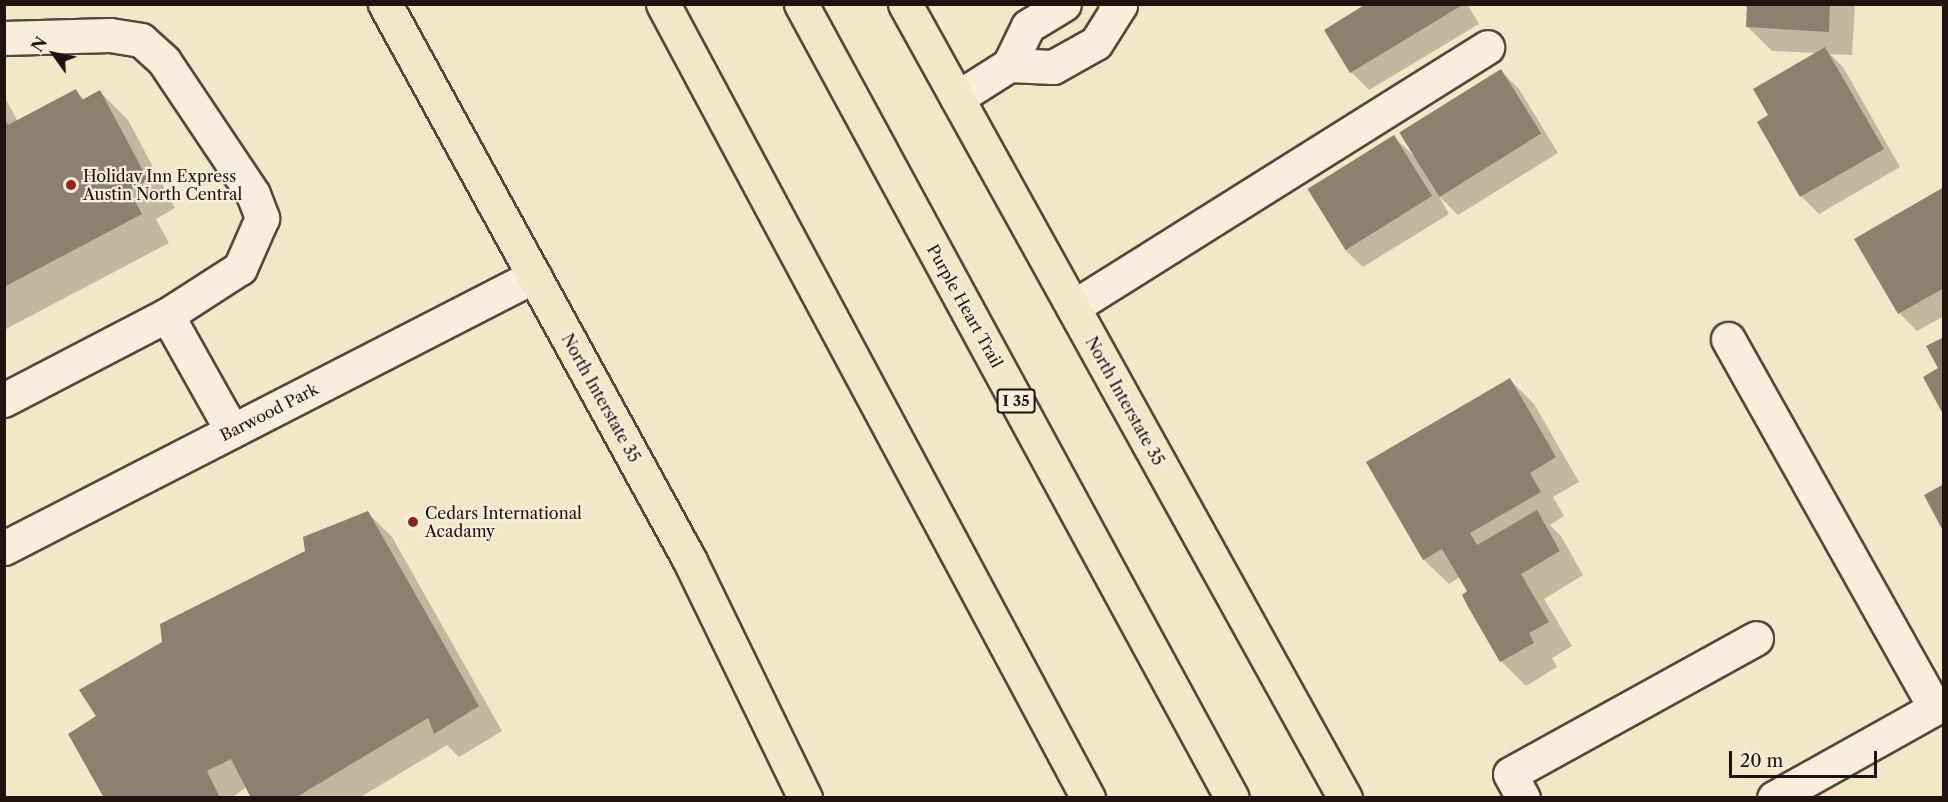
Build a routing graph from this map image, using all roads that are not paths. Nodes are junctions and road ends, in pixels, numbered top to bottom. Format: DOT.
graph roads {
  1 [pos="385,4"];
  2 [pos="663,4"];
  3 [pos="801,4"];
  4 [pos="905,4"];
  5 [pos="1064,4"];
  6 [pos="1115,4"];
  7 [pos="1120,5"];
  8 [pos="4,38"];
  9 [pos="1487,46"];
  10 [pos="1009,65"];
  11 [pos="957,98"];
  12 [pos="534,276"];
  13 [pos="1073,307"];
  14 [pos="167,315"];
  15 [pos="1728,339"];
  16 [pos="4,400"];
  17 [pos="232,431"];
  18 [pos="4,548"];
  19 [pos="1756,638"];
  20 [pos="1939,706"];
  21 [pos="806,798"];
  22 [pos="1088,798"];
  23 [pos="1232,798"];
  24 [pos="1345,798"];
  25 [pos="1522,798"];
  26 [pos="1774,798"];
  1 -- 12 [label="main road, North Interstate 35"];
  2 -- 22 [label="main road"];
  3 -- 23 [label="main road, Purple Heart Trail / I 35"];
  4 -- 11 [label="main road, North Interstate 35"];
  5 -- 10 [label="street"];
  6 -- 7 [label="street"];
  7 -- 10 [label="street"];
  8 -- 14 [label="street"];
  9 -- 13 [label="street"];
  10 -- 11 [label="street"];
  11 -- 13 [label="main road, North Interstate 35"];
  12 -- 17 [label="street, Barwood Park"];
  12 -- 21 [label="main road, North Interstate 35"];
  13 -- 24 [label="main road, North Interstate 35"];
  14 -- 16 [label="street"];
  14 -- 17 [label="street"];
  15 -- 20 [label="street"];
  17 -- 18 [label="street, Barwood Park"];
  19 -- 25 [label="street"];
  20 -- 26 [label="street"];
}
